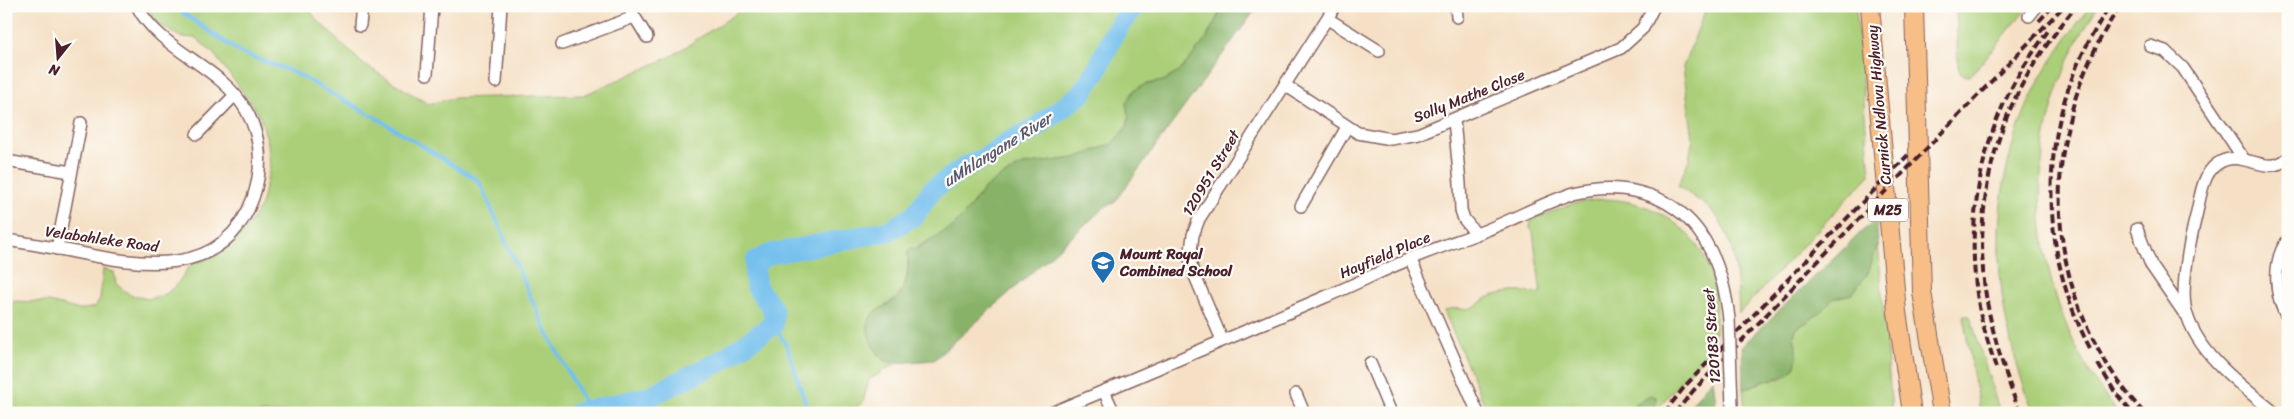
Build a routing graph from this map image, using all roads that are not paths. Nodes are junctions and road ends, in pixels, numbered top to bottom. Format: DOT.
graph roads {
  1 [pos="137,6"];
  2 [pos="362,6"];
  3 [pos="432,6"];
  4 [pos="501,6"];
  5 [pos="628,6"];
  6 [pos="1335,6"];
  7 [pos="1654,6"];
  8 [pos="1870,6"];
  9 [pos="1914,6"];
  10 [pos="2037,6"];
  11 [pos="2029,16"];
  12 [pos="634,17"];
  13 [pos="1328,19"];
  14 [pos="360,25"];
  15 [pos="647,37"];
  16 [pos="562,44"];
  17 [pos="2150,46"];
  18 [pos="1379,51"];
  19 [pos="427,74"];
  20 [pos="496,82"];
  21 [pos="1284,85"];
  22 [pos="234,96"];
  23 [pos="1454,120"];
  24 [pos="81,123"];
  25 [pos="1347,127"];
  26 [pos="197,134"];
  27 [pos="2243,158"];
  28 [pos="2288,158"];
  29 [pos="6,161"];
  30 [pos="71,172"];
  31 [pos="1301,206"];
  32 [pos="2137,229"];
  33 [pos="1476,234"];
  34 [pos="6,240"];
  35 [pos="2288,240"];
  36 [pos="57,248"];
  37 [pos="1410,258"];
  38 [pos="1716,259"];
  39 [pos="1897,312"];
  40 [pos="2288,318"];
  41 [pos="2188,319"];
  42 [pos="1222,340"];
  43 [pos="1370,363"];
  44 [pos="1104,391"];
  45 [pos="1296,394"];
  46 [pos="1732,410"];
  47 [pos="1051,413"];
  48 [pos="1114,413"];
  49 [pos="1304,413"];
  50 [pos="1391,413"];
  51 [pos="1478,413"];
  52 [pos="1904,413"];
  53 [pos="1912,413"];
  54 [pos="1942,413"];
  55 [pos="2275,413"];
  1 -- 22 [label="street, Velabahleke Road"];
  2 -- 14 [label="street"];
  3 -- 19 [label="street"];
  4 -- 20 [label="street"];
  5 -- 12 [label="street"];
  6 -- 13 [label="street"];
  7 -- 23 [label="street, Solly Mathe Close"];
  8 -- 39 [label="main road, Curnick Ndlovu Highway / M25"];
  9 -- 54 [label="main road, M25"];
  10 -- 11 [label="street"];
  12 -- 15 [label="street"];
  12 -- 16 [label="street"];
  13 -- 18 [label="street"];
  13 -- 21 [label="street"];
  17 -- 27 [label="street"];
  21 -- 25 [label="street, Solly Mathe Close"];
  21 -- 42 [label="street, 120951 Street"];
  22 -- 26 [label="street"];
  22 -- 36 [label="street, Velabahleke Road"];
  23 -- 25 [label="street, Solly Mathe Close"];
  23 -- 33 [label="street"];
  24 -- 30 [label="street"];
  25 -- 31 [label="street"];
  27 -- 28 [label="street"];
  27 -- 41 [label="street"];
  29 -- 30 [label="street"];
  30 -- 36 [label="street"];
  32 -- 41 [label="street"];
  33 -- 37 [label="street, Hayfield Place"];
  33 -- 38 [label="street, Hayfield Place"];
  34 -- 36 [label="street, Velabahleke Road"];
  35 -- 40 [label="street"];
  37 -- 42 [label="street, Hayfield Place"];
  37 -- 51 [label="street"];
  38 -- 46 [label="street, 120183 Street, bridge"];
  39 -- 52 [label="main road"];
  39 -- 53 [label="main road, Curnick Ndlovu Highway / M25"];
  41 -- 55 [label="street"];
  42 -- 44 [label="street, Hayfield Place"];
  43 -- 50 [label="street"];
  44 -- 47 [label="street, Hayfield Place"];
  44 -- 48 [label="street"];
  45 -- 49 [label="street"];
}
